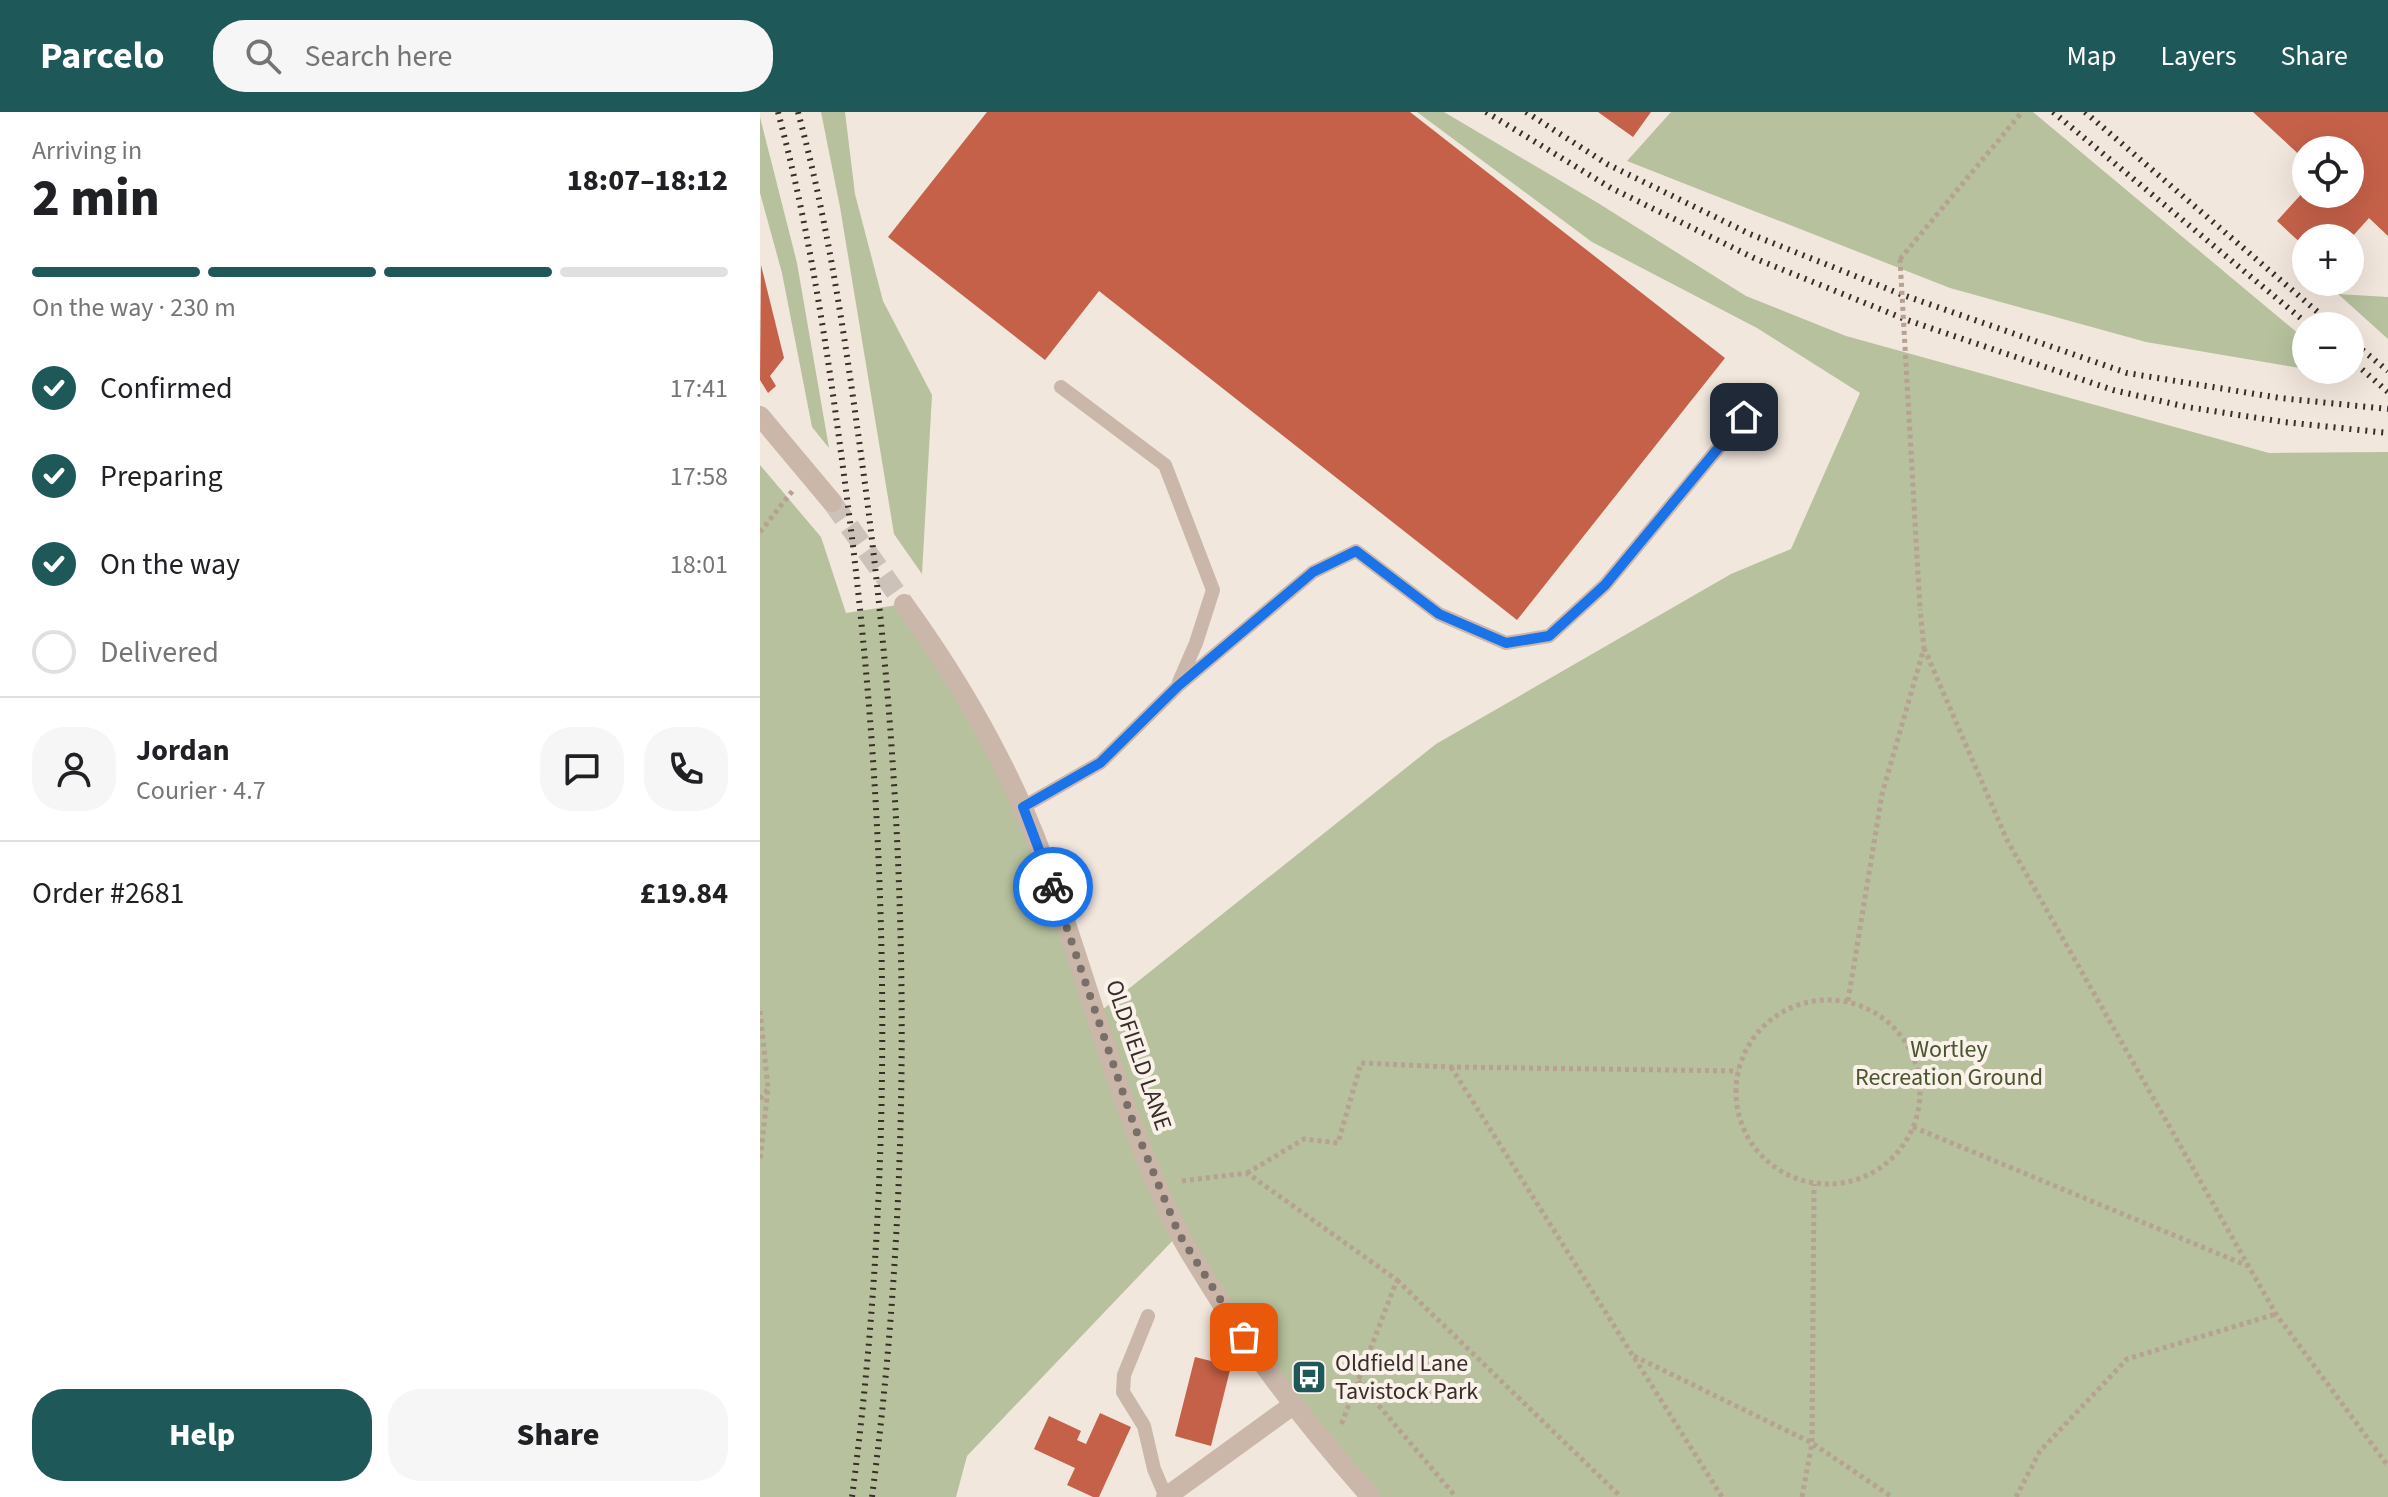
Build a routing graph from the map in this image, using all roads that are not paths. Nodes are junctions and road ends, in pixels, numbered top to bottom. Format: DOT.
graph roads {
  1 [pos="1061,387"];
  2 [pos="1764,393"];
  3 [pos="760,416"];
  4 [pos="832,502"];
  5 [pos="904,604"];
  6 [pos="1178,686"];
  7 [pos="1023,807"];
  8 [pos="1148,1316"];
  9 [pos="1293,1405"];
  10 [pos="1166,1497"];
  11 [pos="1371,1497"];
  1 -- 6 [label="lane"];
  2 -- 6 [label="lane"];
  3 -- 4 [label="street"];
  5 -- 7 [label="street, OLDFIELD LANE"];
  6 -- 7 [label="lane"];
  7 -- 9 [label="street, OLDFIELD LANE"];
  8 -- 10 [label="lane"];
  9 -- 10 [label="street"];
  9 -- 11 [label="street, OLDFIELD LANE"];
}
